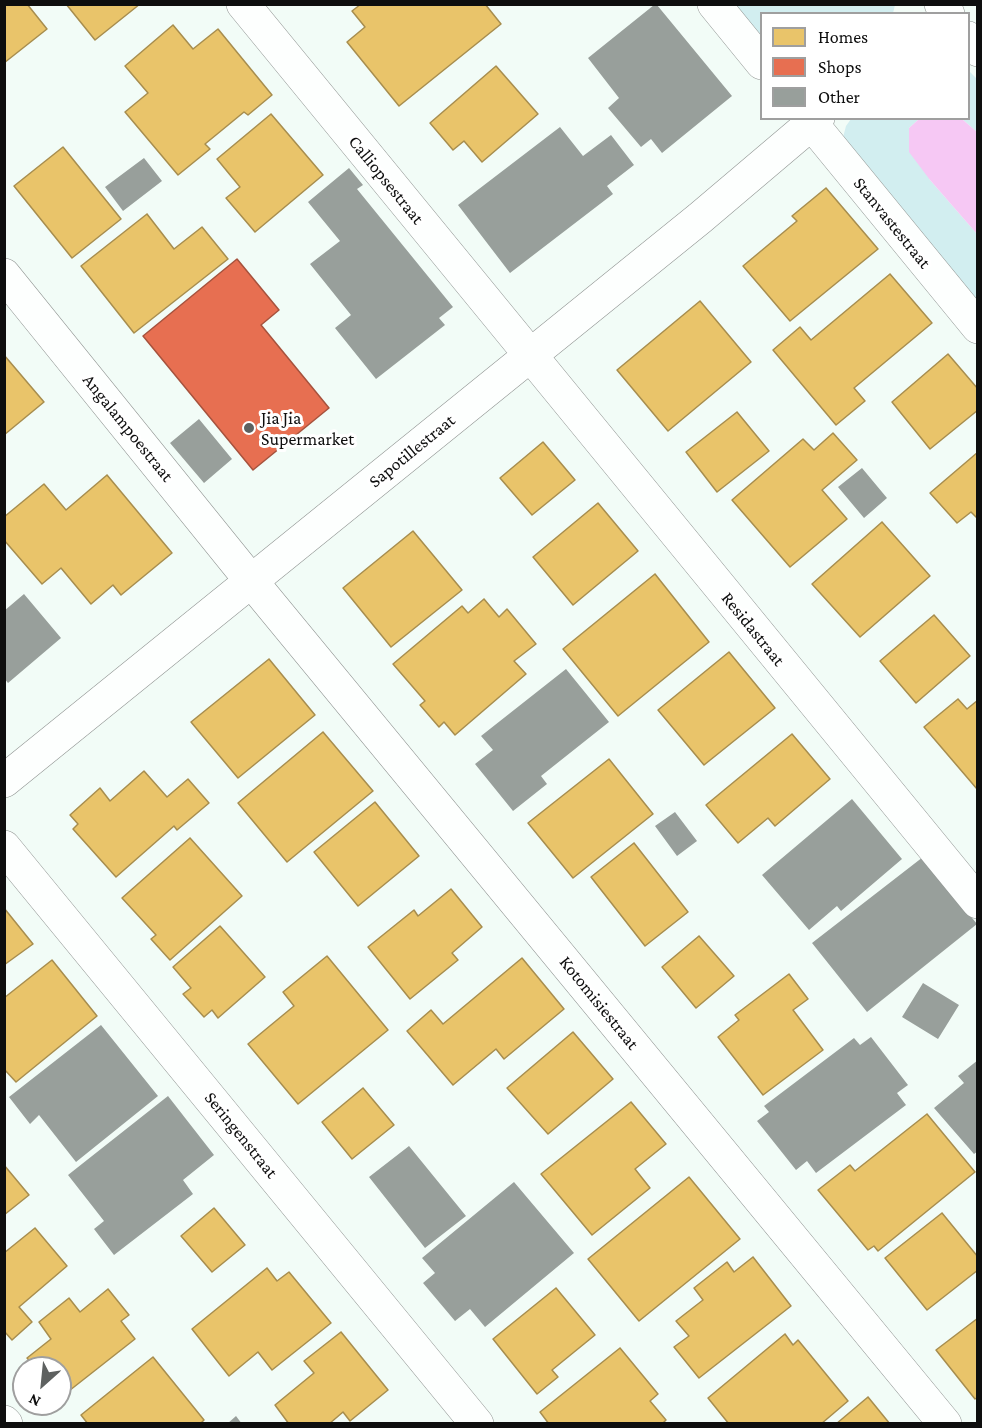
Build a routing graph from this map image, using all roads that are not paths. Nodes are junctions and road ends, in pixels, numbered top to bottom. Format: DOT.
graph roads {
  1 [pos="243,4"];
  2 [pos="714,4"];
  3 [pos="760,61"];
  4 [pos="812,120"];
  5 [pos="4,275"];
  6 [pos="978,327"];
  7 [pos="528,355"];
  8 [pos="252,582"];
  9 [pos="4,781"];
  10 [pos="4,847"];
  11 [pos="978,902"];
  12 [pos="477,1424"];
  13 [pos="945,1424"];
  1 -- 7 [label="street, Calliopsestraat"];
  2 -- 3 [label="street"];
  4 -- 6 [label="street, Stanvastestraat"];
  4 -- 7 [label="street, Sapotillestraat"];
  5 -- 8 [label="street, Angalampoestraat"];
  7 -- 8 [label="street, Sapotillestraat"];
  7 -- 11 [label="street, Residastraat"];
  8 -- 9 [label="street, Sapotillestraat"];
  8 -- 13 [label="street, Kotomisiestraat"];
  10 -- 12 [label="street, Seringenstraat"];
}
